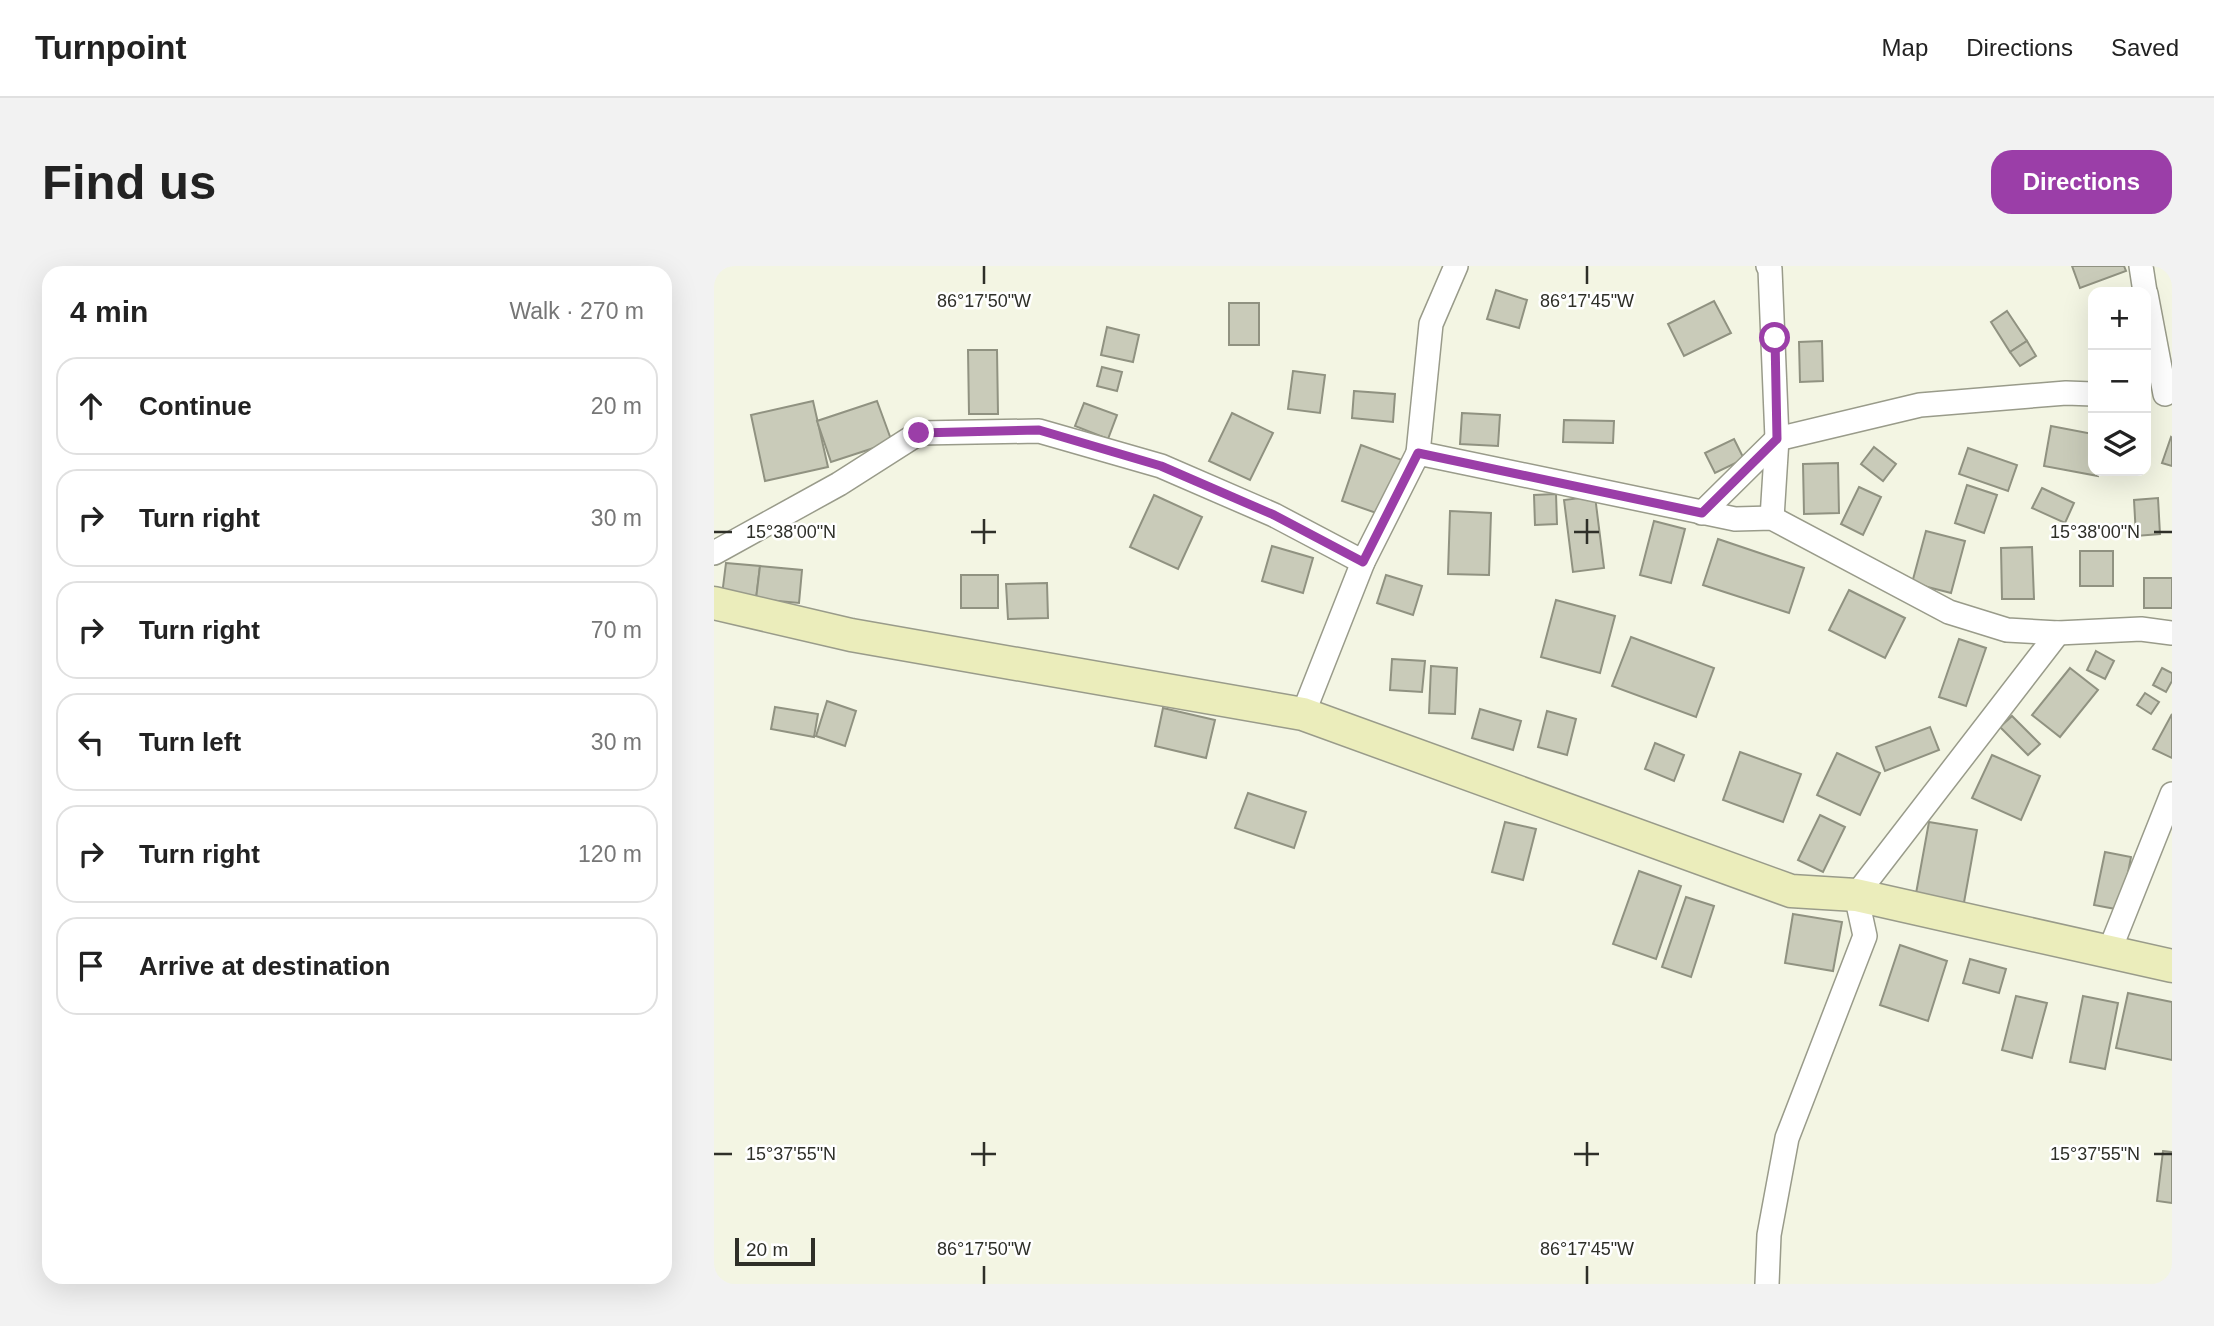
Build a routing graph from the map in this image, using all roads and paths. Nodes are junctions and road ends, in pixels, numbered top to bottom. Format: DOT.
graph roads {
  1 [pos="1456,266"];
  2 [pos="1768,266"];
  3 [pos="2141,266"];
  4 [pos="2145,287"];
  5 [pos="2151,327"];
  6 [pos="2088,394"];
  7 [pos="2161,394"];
  8 [pos="1777,439"];
  9 [pos="1418,453"];
  10 [pos="1702,513"];
  11 [pos="1772,518"];
  12 [pos="714,553"];
  13 [pos="1363,562"];
  14 [pos="714,603"];
  15 [pos="2058,633"];
  16 [pos="2172,633"];
  17 [pos="1303,714"];
  18 [pos="2172,794"];
  19 [pos="1856,895"];
  20 [pos="2109,952"];
  21 [pos="2172,966"];
  22 [pos="1767,1284"];
  1 -- 9 [label="street"];
  2 -- 8 [label="street"];
  3 -- 4 [label="street"];
  5 -- 7 [label="street"];
  6 -- 8 [label="street"];
  8 -- 10 [label="street"];
  8 -- 11 [label="street"];
  9 -- 10 [label="street"];
  9 -- 13 [label="street"];
  10 -- 11 [label="street"];
  11 -- 15 [label="street"];
  12 -- 13 [label="street"];
  13 -- 17 [label="street"];
  14 -- 17 [label="street"];
  15 -- 16 [label="street"];
  15 -- 19 [label="street"];
  17 -- 19 [label="street"];
  18 -- 20 [label="street"];
  19 -- 20 [label="street"];
  19 -- 22 [label="street"];
  20 -- 21 [label="street"];
}
